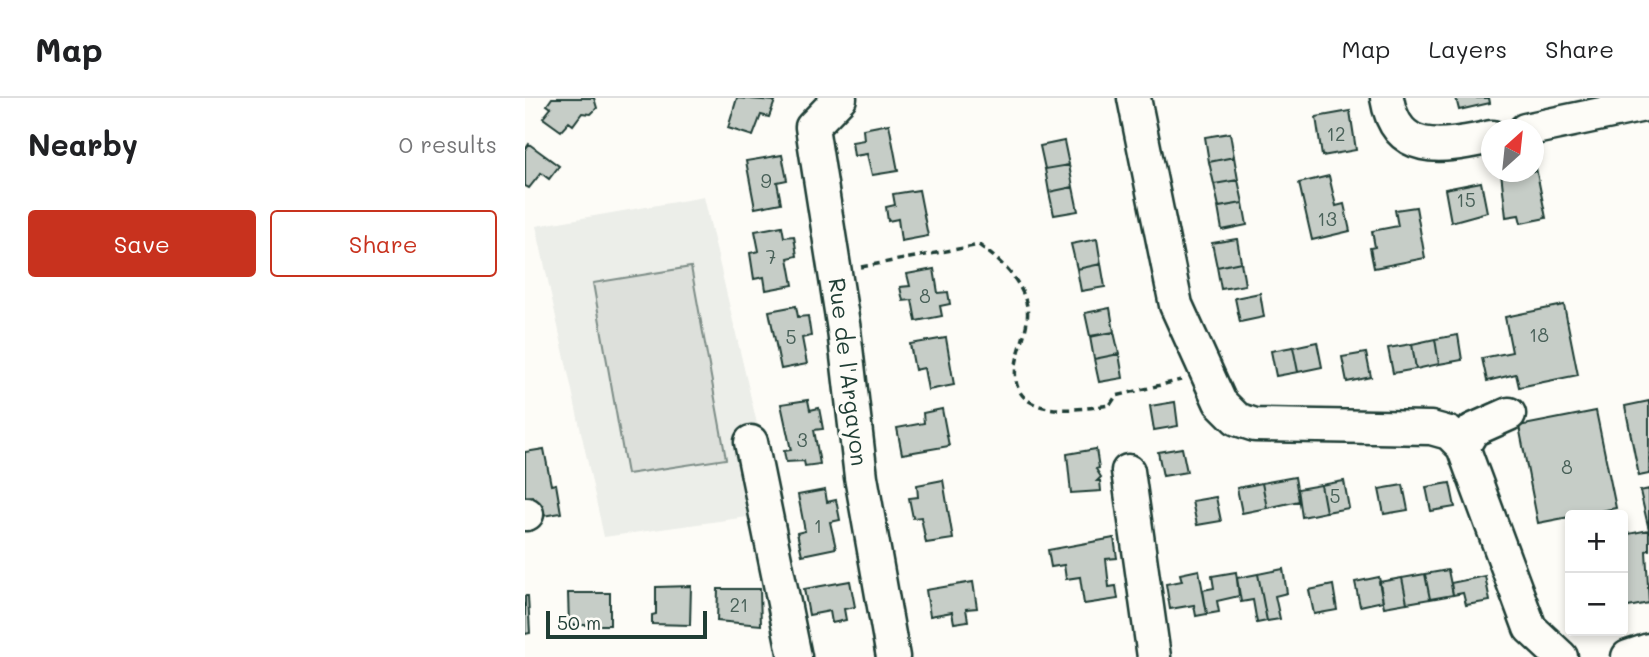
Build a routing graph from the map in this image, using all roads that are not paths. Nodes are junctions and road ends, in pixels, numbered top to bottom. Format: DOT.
graph roads {
  1 [pos="840,98"];
  2 [pos="1134,98"];
  3 [pos="1387,98"];
  4 [pos="1649,104"];
  5 [pos="1544,126"];
  6 [pos="1481,139"];
  7 [pos="1509,414"];
  8 [pos="751,442"];
  9 [pos="1462,447"];
  10 [pos="1128,471"];
  11 [pos="1526,643"];
  12 [pos="1649,650"];
  13 [pos="795,657"];
  14 [pos="893,657"];
  15 [pos="1154,657"];
  16 [pos="1561,657"];
  17 [pos="1628,657"];
  1 -- 14 [label="street, Rue de l'Argayon"];
  2 -- 9 [label="street"];
  3 -- 6 [label="street"];
  4 -- 5 [label="street"];
  7 -- 9 [label="street"];
  8 -- 13 [label="street"];
  9 -- 11 [label="street"];
  10 -- 15 [label="street"];
  11 -- 16 [label="street"];
  12 -- 17 [label="street"];
}
